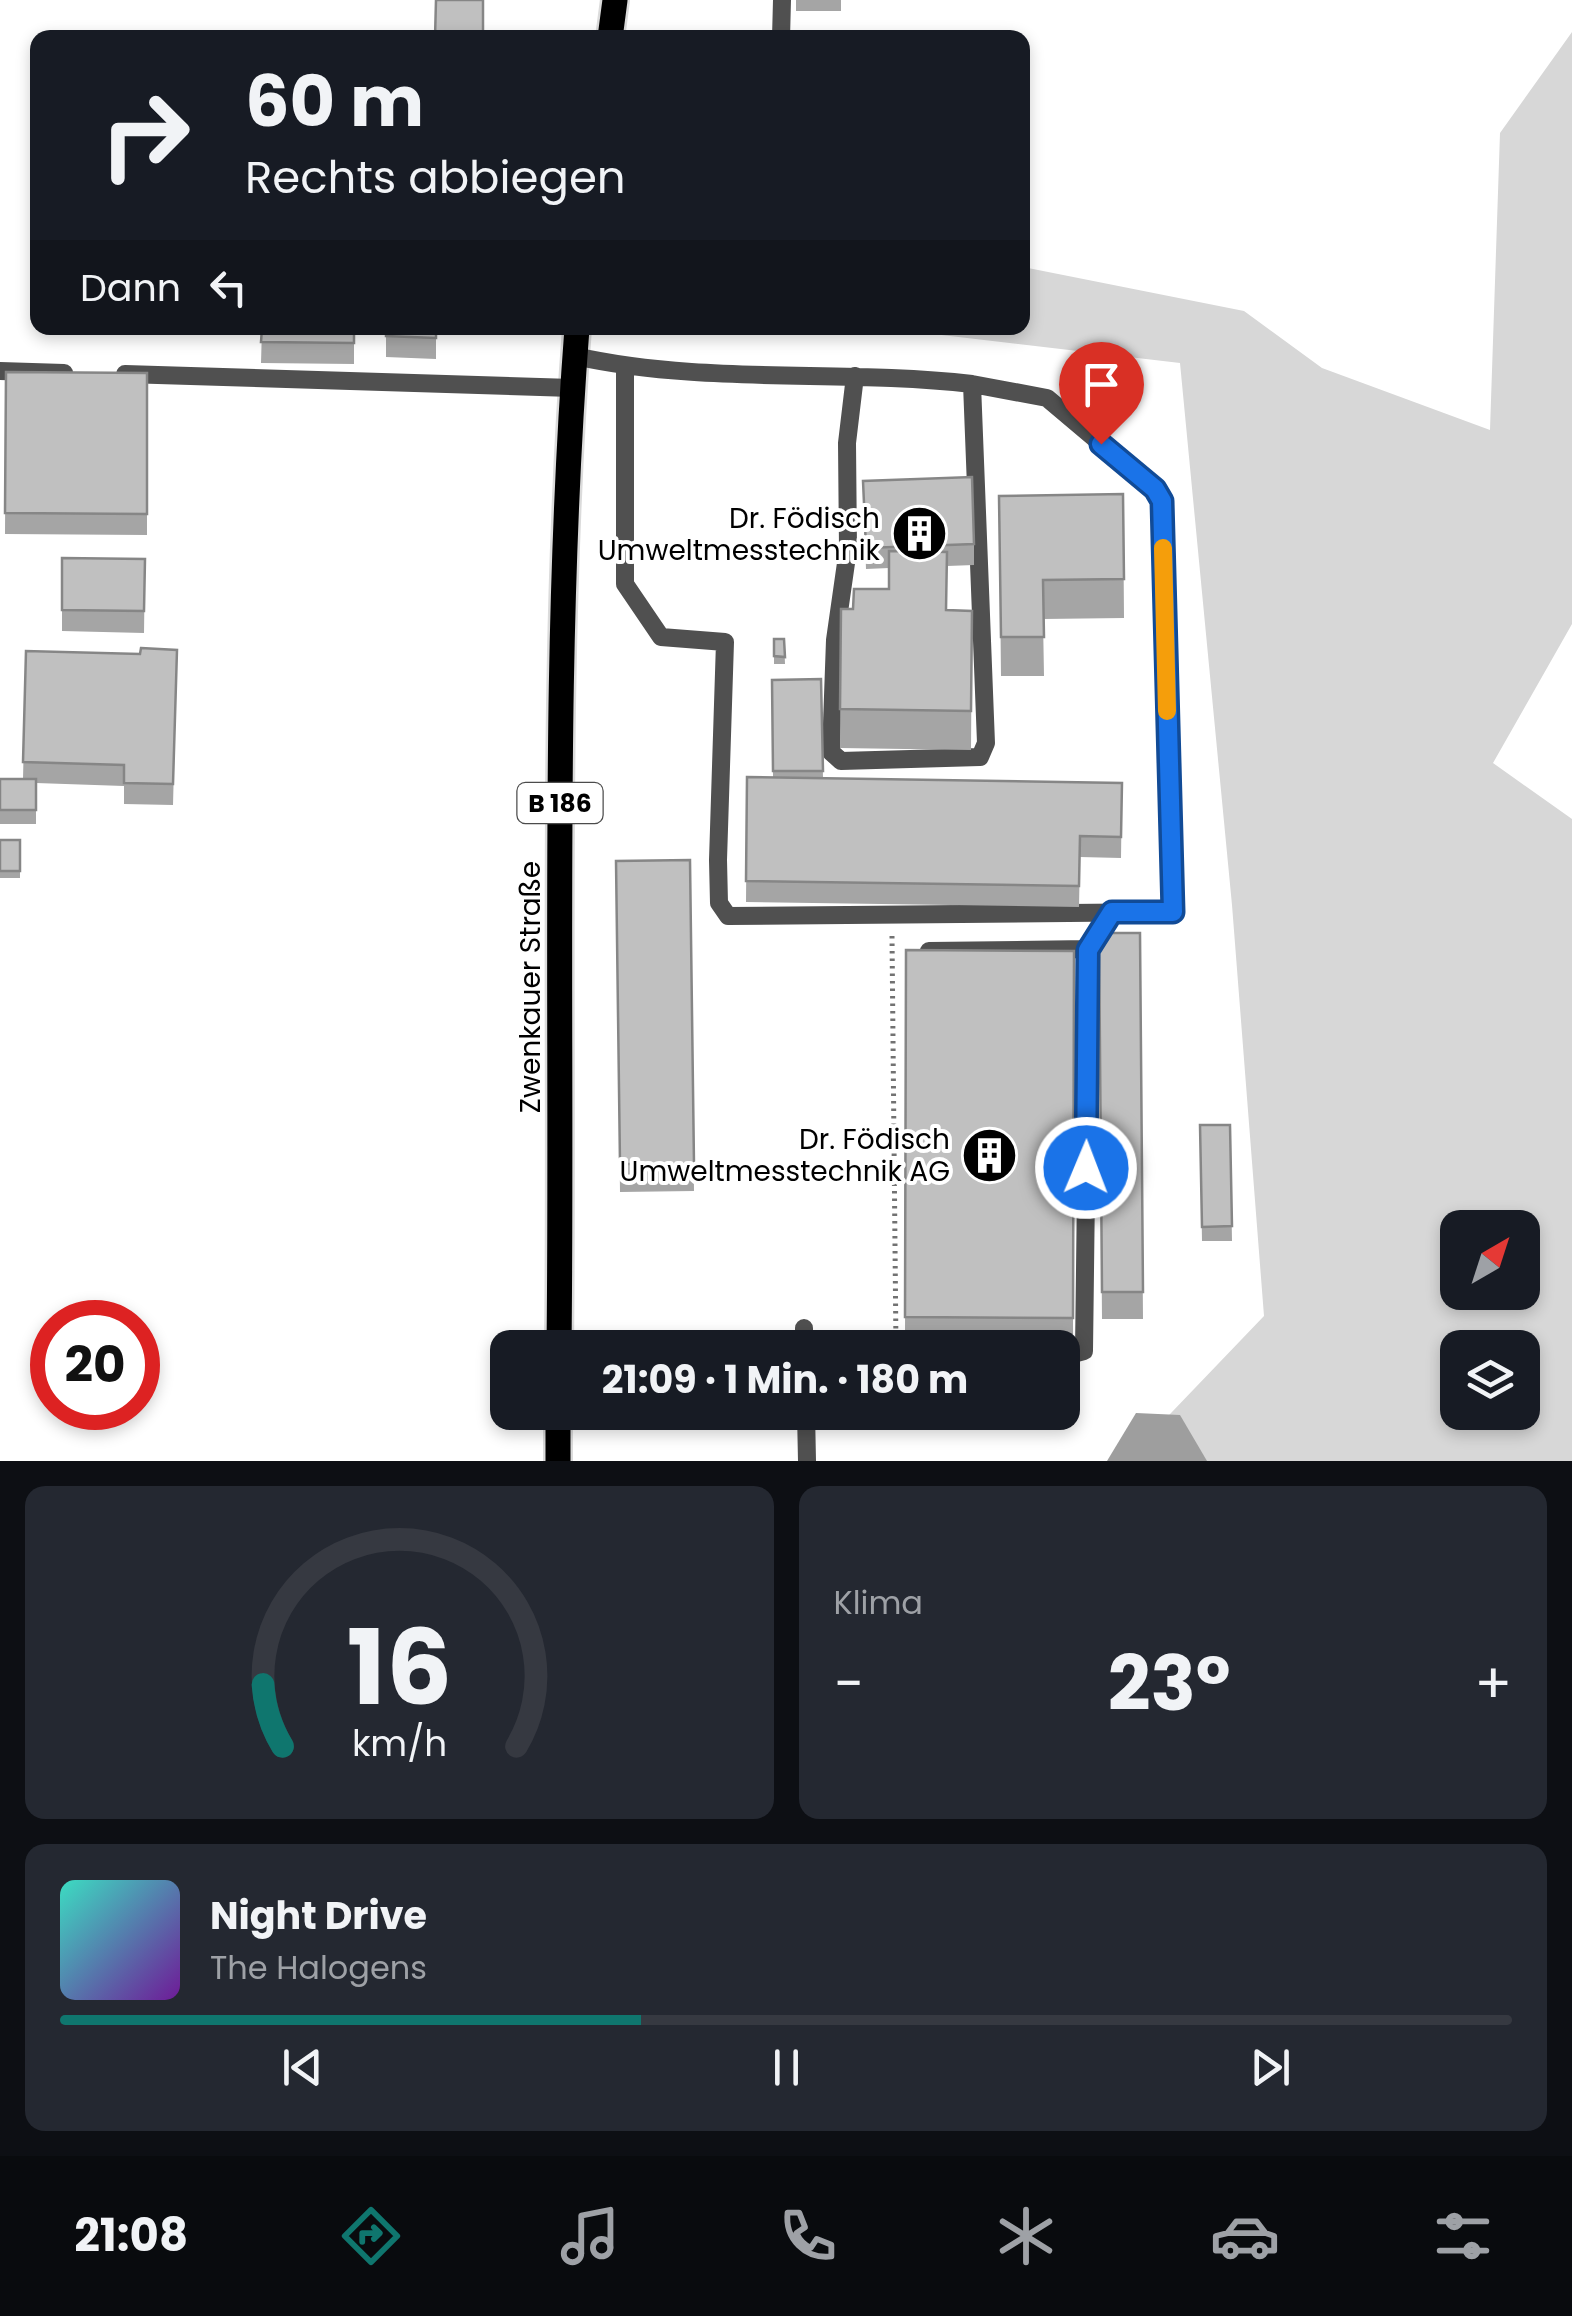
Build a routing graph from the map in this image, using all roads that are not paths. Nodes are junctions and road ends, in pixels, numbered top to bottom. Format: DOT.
graph roads {
  1 [pos="615,0"];
  2 [pos="782,0"];
  3 [pos="611,30"];
  4 [pos="781,30"];
  5 [pos="576,335"];
  6 [pos="575,356"];
  7 [pos="626,368"];
  8 [pos="0,371"];
  9 [pos="854,376"];
  10 [pos="972,384"];
  11 [pos="572,388"];
  12 [pos="1112,912"];
  13 [pos="1088,950"];
  14 [pos="928,951"];
  15 [pos="559,1330"];
  16 [pos="1080,1352"];
  17 [pos="558,1430"];
  18 [pos="806,1430"];
  19 [pos="558,1461"];
  20 [pos="807,1461"];
  1 -- 3 [label="main road"];
  2 -- 4 [label="lane"];
  5 -- 6 [label="main road, Zwenkauer Straße / B 186"];
  6 -- 7 [label="lane"];
  6 -- 11 [label="main road, Zwenkauer Straße / B 186"];
  7 -- 9 [label="lane"];
  7 -- 12 [label="lane"];
  8 -- 11 [label="lane"];
  9 -- 10 [label="lane"];
  9 -- 10 [label="lane"];
  10 -- 12 [label="lane"];
  11 -- 15 [label="main road, Zwenkauer Straße / B 186"];
  12 -- 13 [label="lane"];
  13 -- 14 [label="lane"];
  13 -- 16 [label="lane"];
  17 -- 19 [label="main road"];
  18 -- 20 [label="lane"];
}
